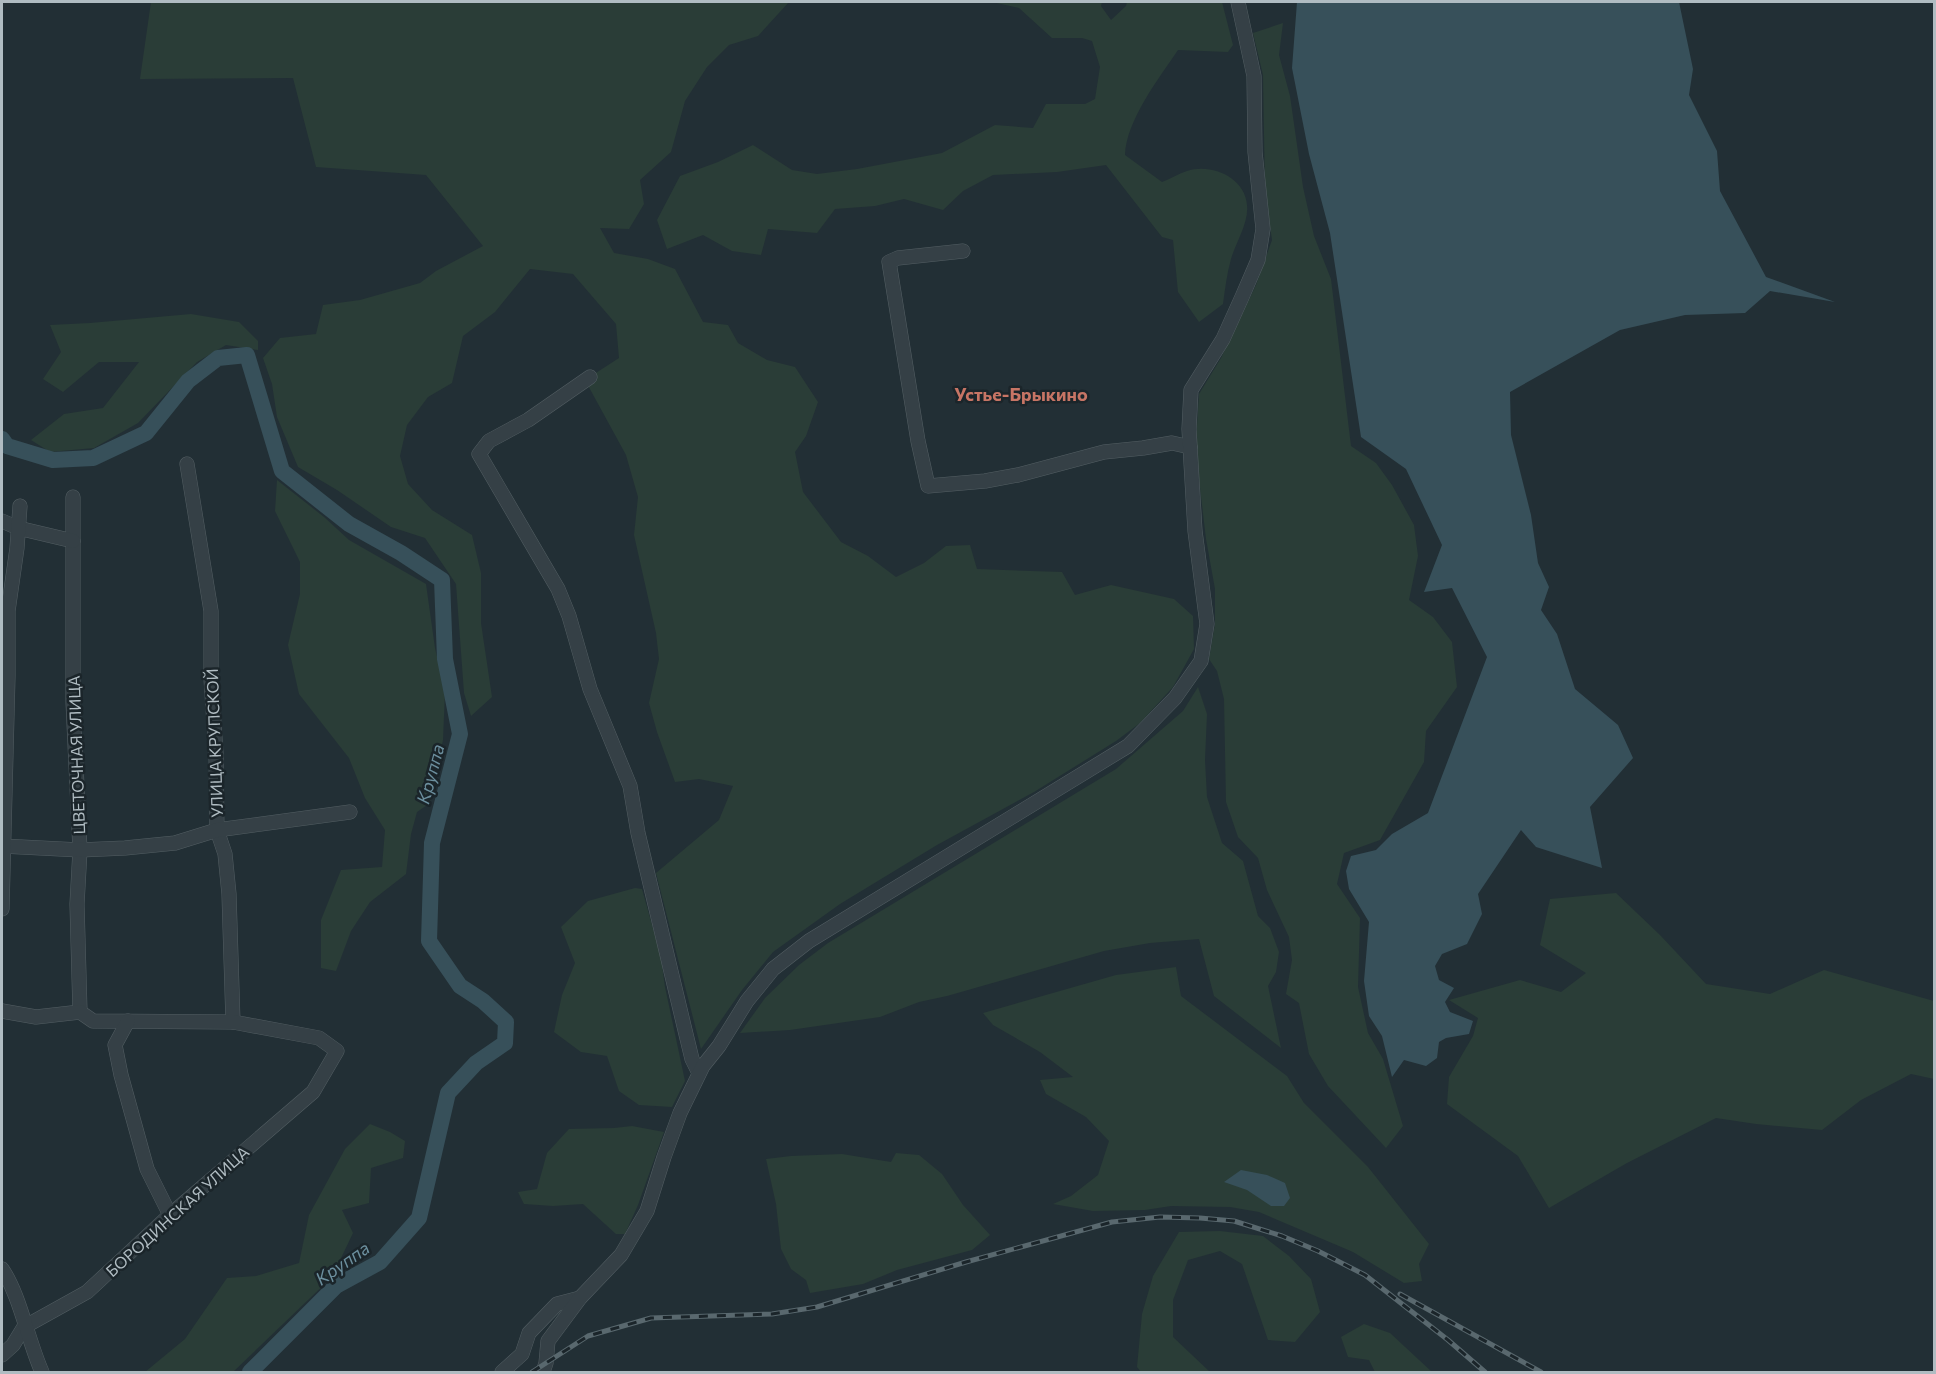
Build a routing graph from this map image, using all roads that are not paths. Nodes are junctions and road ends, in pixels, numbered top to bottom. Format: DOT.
graph roads {
  1 [pos="1238,2"];
  2 [pos="963,251"];
  3 [pos="590,377"];
  4 [pos="1190,447"];
  5 [pos="188,464"];
  6 [pos="74,497"];
  7 [pos="20,506"];
  8 [pos="2,521"];
  9 [pos="18,528"];
  10 [pos="72,541"];
  11 [pos="350,812"];
  12 [pos="217,830"];
  13 [pos="2,846"];
  14 [pos="80,850"];
  15 [pos="2,909"];
  16 [pos="2,1011"];
  17 [pos="80,1012"];
  18 [pos="128,1021"];
  19 [pos="232,1022"];
  20 [pos="699,1073"];
  21 [pos="170,1215"];
  22 [pos="2,1269"];
  23 [pos="580,1298"];
  24 [pos="24,1328"];
  25 [pos="2,1356"];
  26 [pos="42,1372"];
  27 [pos="502,1372"];
  28 [pos="543,1372"];
  1 -- 4 [label="street"];
  2 -- 4 [label="street"];
  3 -- 20 [label="street"];
  4 -- 20 [label="street"];
  5 -- 12 [label="street, УЛИЦА КРУПСКОЙ"];
  6 -- 10 [label="street, ЦВЕТОЧНАЯ УЛИЦА"];
  7 -- 9 [label="street"];
  8 -- 9 [label="street"];
  9 -- 10 [label="street"];
  9 -- 13 [label="street"];
  10 -- 14 [label="street, ЦВЕТОЧНАЯ УЛИЦА"];
  11 -- 12 [label="street"];
  12 -- 14 [label="street"];
  12 -- 19 [label="street, УЛИЦА КРУПСКОЙ"];
  13 -- 14 [label="street"];
  13 -- 15 [label="street"];
  14 -- 17 [label="street, ЦВЕТОЧНАЯ УЛИЦА"];
  16 -- 17 [label="street"];
  17 -- 18 [label="street"];
  18 -- 19 [label="street"];
  18 -- 21 [label="street"];
  19 -- 21 [label="street, БОРОДИНСКАЯ УЛИЦА"];
  20 -- 23 [label="street"];
  21 -- 24 [label="street, БОРОДИНСКАЯ УЛИЦА"];
  22 -- 24 [label="street"];
  23 -- 27 [label="street"];
  23 -- 28 [label="street"];
  24 -- 25 [label="street, БОРОДИНСКАЯ УЛИЦА"];
  24 -- 26 [label="street"];
}
